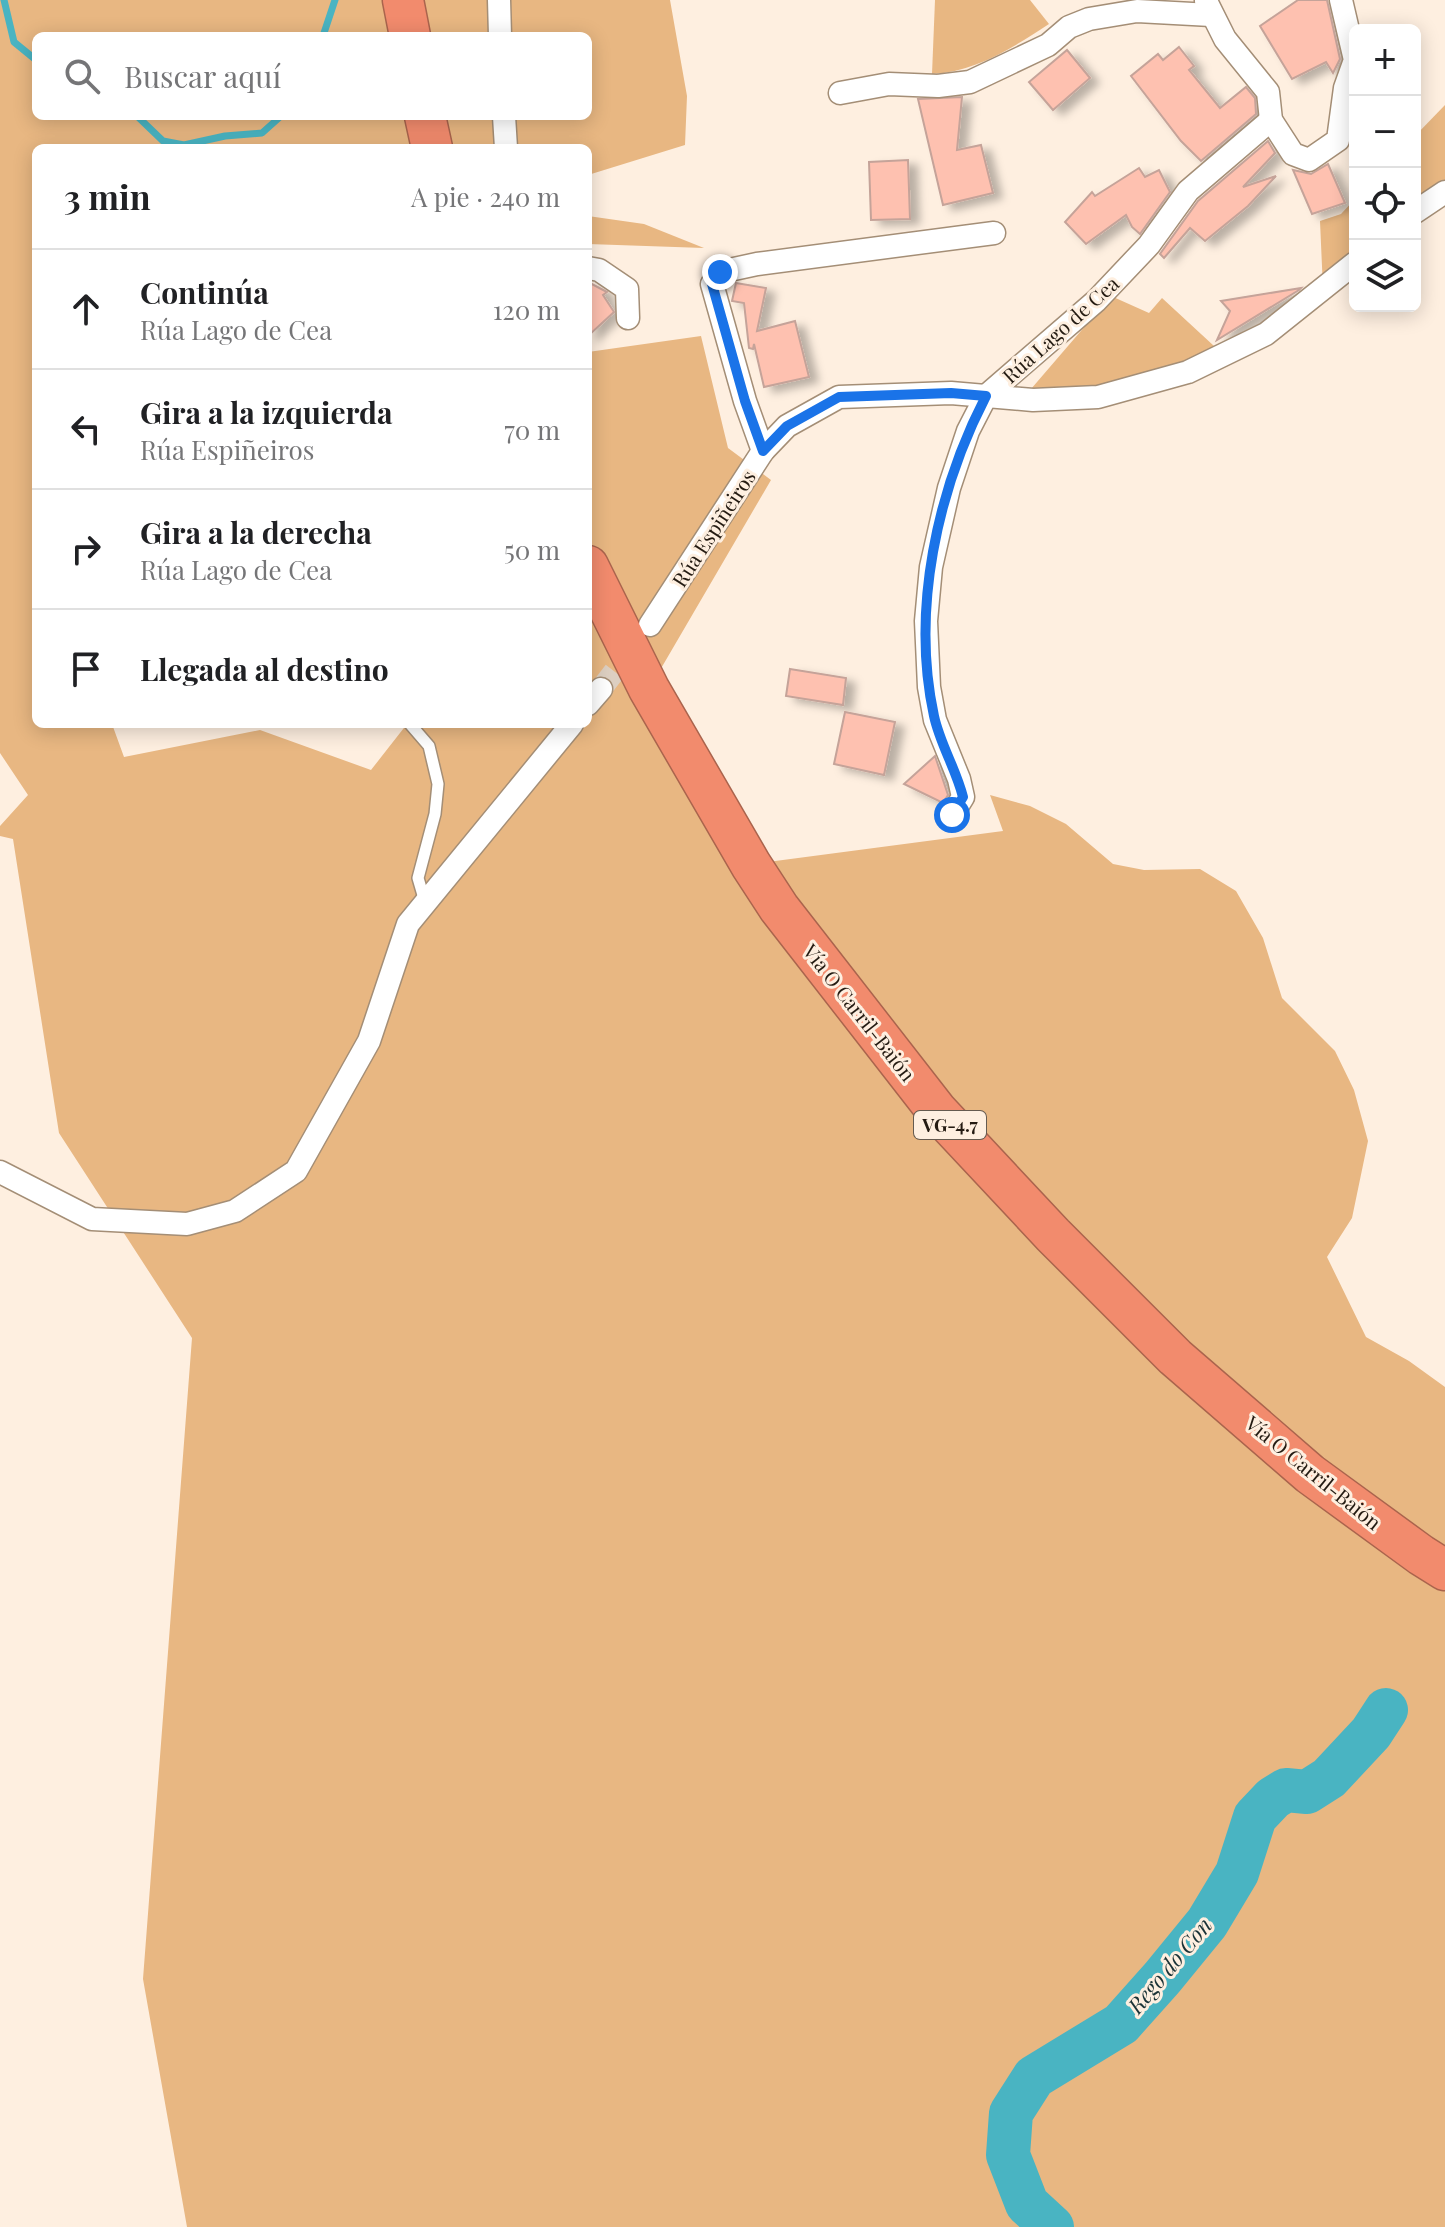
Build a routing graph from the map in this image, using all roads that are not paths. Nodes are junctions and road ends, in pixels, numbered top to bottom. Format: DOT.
graph roads {
  1 [pos="403,0"];
  2 [pos="499,0"];
  3 [pos="1341,0"];
  4 [pos="1209,7"];
  5 [pos="409,32"];
  6 [pos="500,32"];
  7 [pos="840,93"];
  8 [pos="426,120"];
  9 [pos="504,120"];
  10 [pos="1271,120"];
  11 [pos="431,144"];
  12 [pos="506,144"];
  13 [pos="1445,192"];
  14 [pos="1421,208"];
  15 [pos="994,233"];
  16 [pos="1349,268"];
  17 [pos="592,269"];
  18 [pos="628,318"];
  19 [pos="986,396"];
  20 [pos="763,451"];
  21 [pos="592,574"];
  22 [pos="650,625"];
  23 [pos="413,728"];
  24 [pos="569,728"];
  25 [pos="952,815"];
  26 [pos="425,902"];
  27 [pos="0,1172"];
  28 [pos="1445,1570"];
  1 -- 5 [label="highway"];
  2 -- 6 [label="street"];
  3 -- 10 [label="street"];
  4 -- 7 [label="street"];
  4 -- 10 [label="street"];
  8 -- 11 [label="highway"];
  9 -- 12 [label="street"];
  10 -- 19 [label="street, Rúa Lago de Cea"];
  13 -- 14 [label="street"];
  15 -- 20 [label="street"];
  16 -- 19 [label="street, Rúa Espiñeiros"];
  17 -- 18 [label="street"];
  19 -- 20 [label="street, Rúa Espiñeiros"];
  19 -- 25 [label="street, Rúa Lago de Cea"];
  20 -- 22 [label="street, Rúa Espiñeiros"];
  21 -- 28 [label="highway, Vía O Carril-Baión / VG-4.7"];
  23 -- 26 [label="lane"];
  24 -- 26 [label="street"];
  26 -- 27 [label="street"];
}
